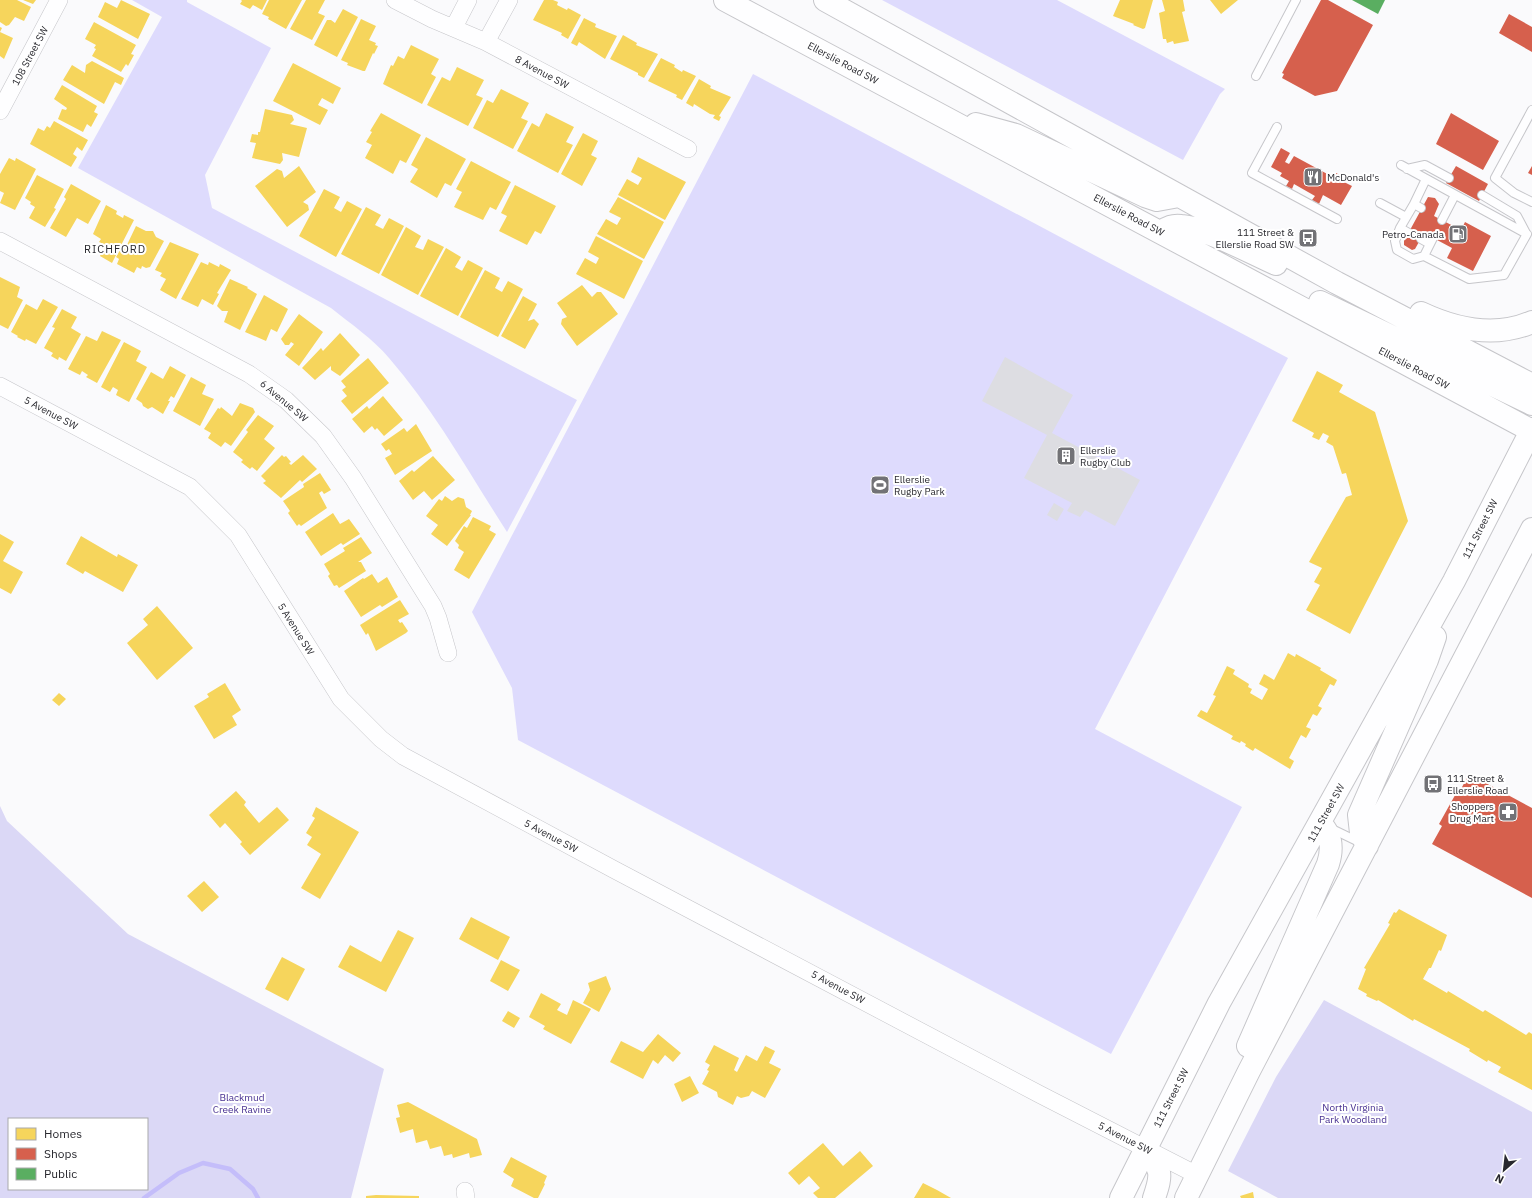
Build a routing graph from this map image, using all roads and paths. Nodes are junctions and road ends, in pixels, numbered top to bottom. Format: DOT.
graph roads {
  1 [pos="59,0"];
  2 [pos="395,0"];
  3 [pos="468,0"];
  4 [pos="509,0"];
  5 [pos="725,0"];
  6 [pos="825,0"];
  7 [pos="1296,0"];
  8 [pos="454,27"];
  9 [pos="486,42"];
  10 [pos="1256,76"];
  11 [pos="0,111"];
  12 [pos="934,112"];
  13 [pos="1531,114"];
  14 [pos="1277,127"];
  15 [pos="688,149"];
  16 [pos="1449,178"];
  17 [pos="1426,179"];
  18 [pos="1455,195"];
  19 [pos="1482,195"];
  20 [pos="1179,196"];
  21 [pos="1532,202"];
  22 [pos="1380,203"];
  23 [pos="1435,214"];
  24 [pos="1406,217"];
  25 [pos="1337,219"];
  26 [pos="1400,228"];
  27 [pos="1161,232"];
  28 [pos="1408,233"];
  29 [pos="1527,234"];
  30 [pos="1421,239"];
  31 [pos="0,241"];
  32 [pos="1424,256"];
  33 [pos="1225,267"];
  34 [pos="1337,283"];
  35 [pos="1364,297"];
  36 [pos="1532,322"];
  37 [pos="1532,385"];
  38 [pos="0,386"];
  39 [pos="1532,404"];
  40 [pos="1532,430"];
  41 [pos="1507,476"];
  42 [pos="1532,529"];
  43 [pos="1532,556"];
  44 [pos="1454,581"];
  45 [pos="1488,612"];
  46 [pos="448,653"];
  47 [pos="1320,823"];
  48 [pos="1367,846"];
  49 [pos="1233,1103"];
  50 [pos="1145,1148"];
  51 [pos="1197,1175"];
  52 [pos="1120,1198"];
  53 [pos="1154,1198"];
  54 [pos="1186,1198"];
  1 -- 11 [label="street, 108 Street SW"];
  2 -- 8 [label="street, 8 Avenue SW"];
  3 -- 8 [label="street"];
  4 -- 9 [label="street"];
  5 -- 12 [label="main road, Ellerslie Road SW"];
  6 -- 20 [label="main road"];
  7 -- 10 [label="lane"];
  8 -- 9 [label="street, 8 Avenue SW"];
  9 -- 15 [label="street, 8 Avenue SW"];
  12 -- 20 [label="main road"];
  12 -- 27 [label="main road, Ellerslie Road SW"];
  13 -- 21 [label="lane"];
  14 -- 25 [label="lane"];
  16 -- 17 [label="lane"];
  17 -- 18 [label="lane"];
  17 -- 24 [label="lane"];
  18 -- 23 [label="lane"];
  18 -- 29 [label="lane"];
  19 -- 29 [label="lane"];
  20 -- 34 [label="main road"];
  22 -- 24 [label="lane"];
  24 -- 26 [label="lane"];
  26 -- 28 [label="lane"];
  26 -- 32 [label="lane"];
  27 -- 33 [label="main road, Ellerslie Road SW"];
  27 -- 34 [label="main road"];
  29 -- 32 [label="lane"];
  30 -- 32 [label="lane"];
  31 -- 46 [label="street, 6 Avenue SW"];
  33 -- 39 [label="main road"];
  33 -- 40 [label="main road, Ellerslie Road SW"];
  33 -- 41 [label="main road"];
  34 -- 35 [label="main road"];
  35 -- 36 [label="main road"];
  35 -- 37 [label="main road"];
  38 -- 50 [label="street, 5 Avenue SW"];
  40 -- 41 [label="main road, 111 Street SW"];
  41 -- 44 [label="main road, 111 Street SW"];
  42 -- 45 [label="main road"];
  43 -- 45 [label="main road"];
  44 -- 47 [label="main road, 111 Street SW"];
  44 -- 48 [label="main road"];
  45 -- 48 [label="main road"];
  47 -- 48 [label="lane"];
  47 -- 49 [label="main road"];
  47 -- 50 [label="main road, 111 Street SW"];
  48 -- 49 [label="main road"];
  49 -- 51 [label="main road"];
  50 -- 51 [label="street, 5 Avenue SW"];
  50 -- 52 [label="main road, 111 Street SW"];
  50 -- 53 [label="main road"];
  51 -- 54 [label="main road"];
}
